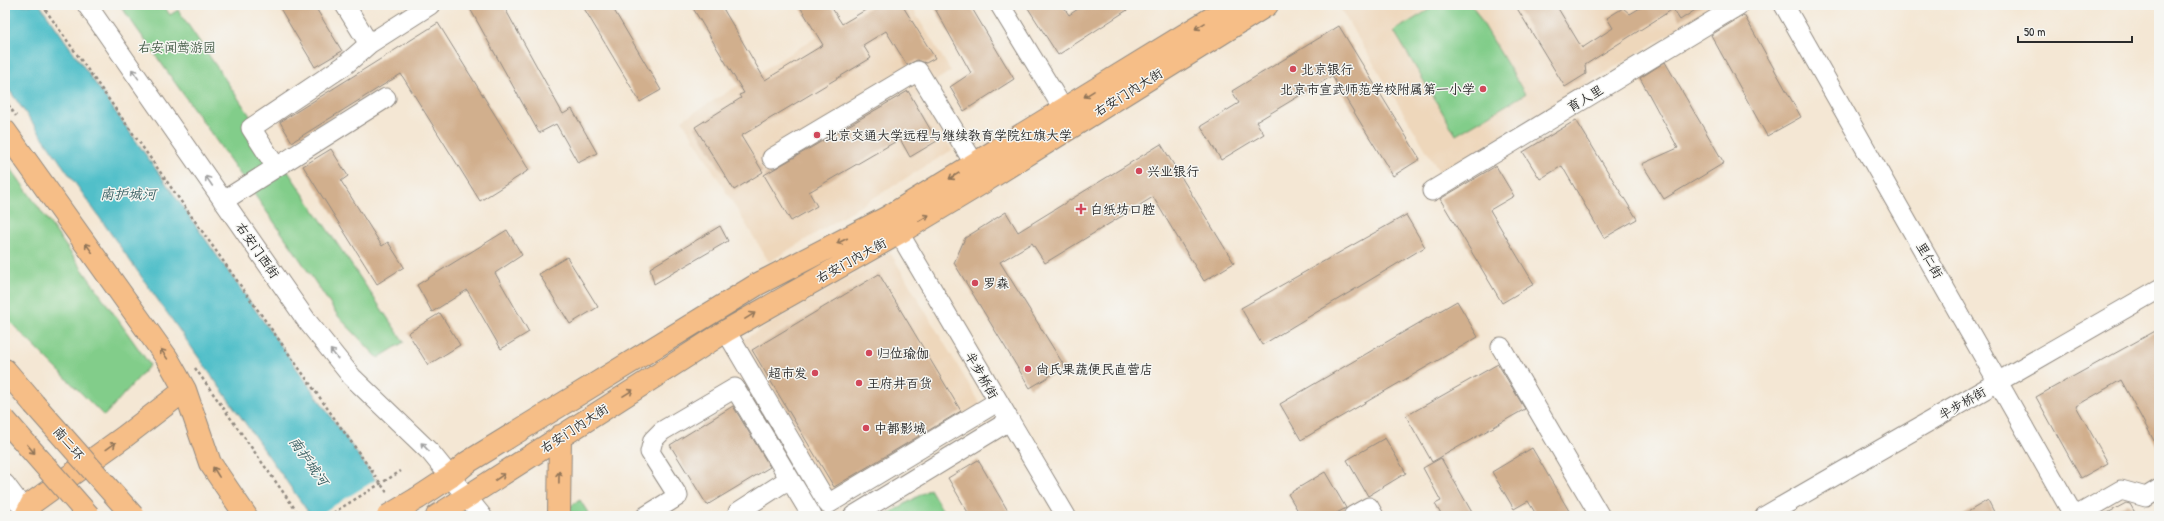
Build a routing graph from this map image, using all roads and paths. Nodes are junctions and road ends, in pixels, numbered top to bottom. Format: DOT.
graph roads {
  1 [pos="42,5"];
  2 [pos="87,5"];
  3 [pos="345,5"];
  4 [pos="430,5"];
  5 [pos="1000,5"];
  6 [pos="1233,5"];
  7 [pos="1267,5"];
  8 [pos="1739,5"];
  9 [pos="1784,5"];
  10 [pos="369,44"];
  11 [pos="386,98"];
  12 [pos="1064,110"];
  13 [pos="5,131"];
  14 [pos="772,158"];
  15 [pos="974,163"];
  16 [pos="276,167"];
  17 [pos="1432,192"];
  18 [pos="223,201"];
  19 [pos="899,233"];
  20 [pos="2159,289"];
  21 [pos="726,331"];
  22 [pos="1501,347"];
  23 [pos="5,370"];
  24 [pos="1999,381"];
  25 [pos="185,390"];
  26 [pos="997,402"];
  27 [pos="5,419"];
  28 [pos="1009,421"];
  29 [pos="560,436"];
  30 [pos="401,471"];
  31 [pos="450,477"];
  32 [pos="790,479"];
  33 [pos="5,484"];
  34 [pos="2159,489"];
  35 [pos="229,492"];
  36 [pos="389,507"];
  37 [pos="464,507"];
  38 [pos="28,514"];
  39 [pos="438,515"];
  40 [pos="89,516"];
  41 [pos="133,516"];
  42 [pos="225,516"];
  43 [pos="246,516"];
  44 [pos="328,516"];
  45 [pos="482,516"];
  46 [pos="559,516"];
  47 [pos="646,516"];
  48 [pos="740,516"];
  49 [pos="812,516"];
  50 [pos="853,516"];
  51 [pos="1066,516"];
  52 [pos="1353,516"];
  53 [pos="1374,516"];
  54 [pos="1600,516"];
  55 [pos="1765,516"];
  56 [pos="2075,516"];
  1 -- 36 [label="path"];
  18 -- 2 [label="street, 右安门西街, one-way"];
  3 -- 10 [label="street"];
  4 -- 10 [label="street"];
  5 -- 12 [label="street"];
  6 -- 12 [label="main road, 右安门内大街, one-way"];
  19 -- 7 [label="main road, 右安门内大街, one-way"];
  8 -- 17 [label="street, 育人里"];
  9 -- 24 [label="street, 里仁街"];
  10 -- 16 [label="street"];
  11 -- 16 [label="street"];
  12 -- 15 [label="main road, 右安门内大街"];
  25 -- 13 [label="main road, one-way"];
  14 -- 15 [label="street"];
  15 -- 31 [label="main road, 右安门内大街, one-way"];
  16 -- 18 [label="street"];
  31 -- 18 [label="street, 右安门西街, one-way"];
  21 -- 19 [label="main road, 右安门内大街, one-way"];
  19 -- 26 [label="street, 半步桥街"];
  20 -- 24 [label="street, 半步桥街"];
  21 -- 26 [label="street"];
  29 -- 21 [label="main road, 右安门内大街, one-way"];
  22 -- 54 [label="street"];
  23 -- 41 [label="main road, 南二环, bridge"];
  24 -- 55 [label="street, 半步桥街"];
  24 -- 56 [label="street, 里仁街"];
  35 -- 25 [label="main road, one-way"];
  38 -- 25 [label="main road, one-way"];
  26 -- 28 [label="street, 半步桥街"];
  27 -- 40 [label="main road, one-way, bridge"];
  28 -- 50 [label="street"];
  28 -- 51 [label="street, 半步桥街"];
  37 -- 29 [label="main road, 右安门内大街, one-way"];
  46 -- 29 [label="main road, one-way"];
  30 -- 44 [label="path, bridge"];
  31 -- 36 [label="main road, 右安门内大街, bridge"];
  31 -- 37 [label="street, 右安门西街"];
  32 -- 47 [label="street"];
  32 -- 48 [label="street"];
  32 -- 49 [label="street"];
  33 -- 38 [label="street"];
  34 -- 56 [label="street"];
  35 -- 42 [label="main road"];
  35 -- 43 [label="main road"];
  37 -- 39 [label="main road, 右安门内大街"];
  37 -- 45 [label="street, 右安门西街"];
  52 -- 53 [label="street"];
}
